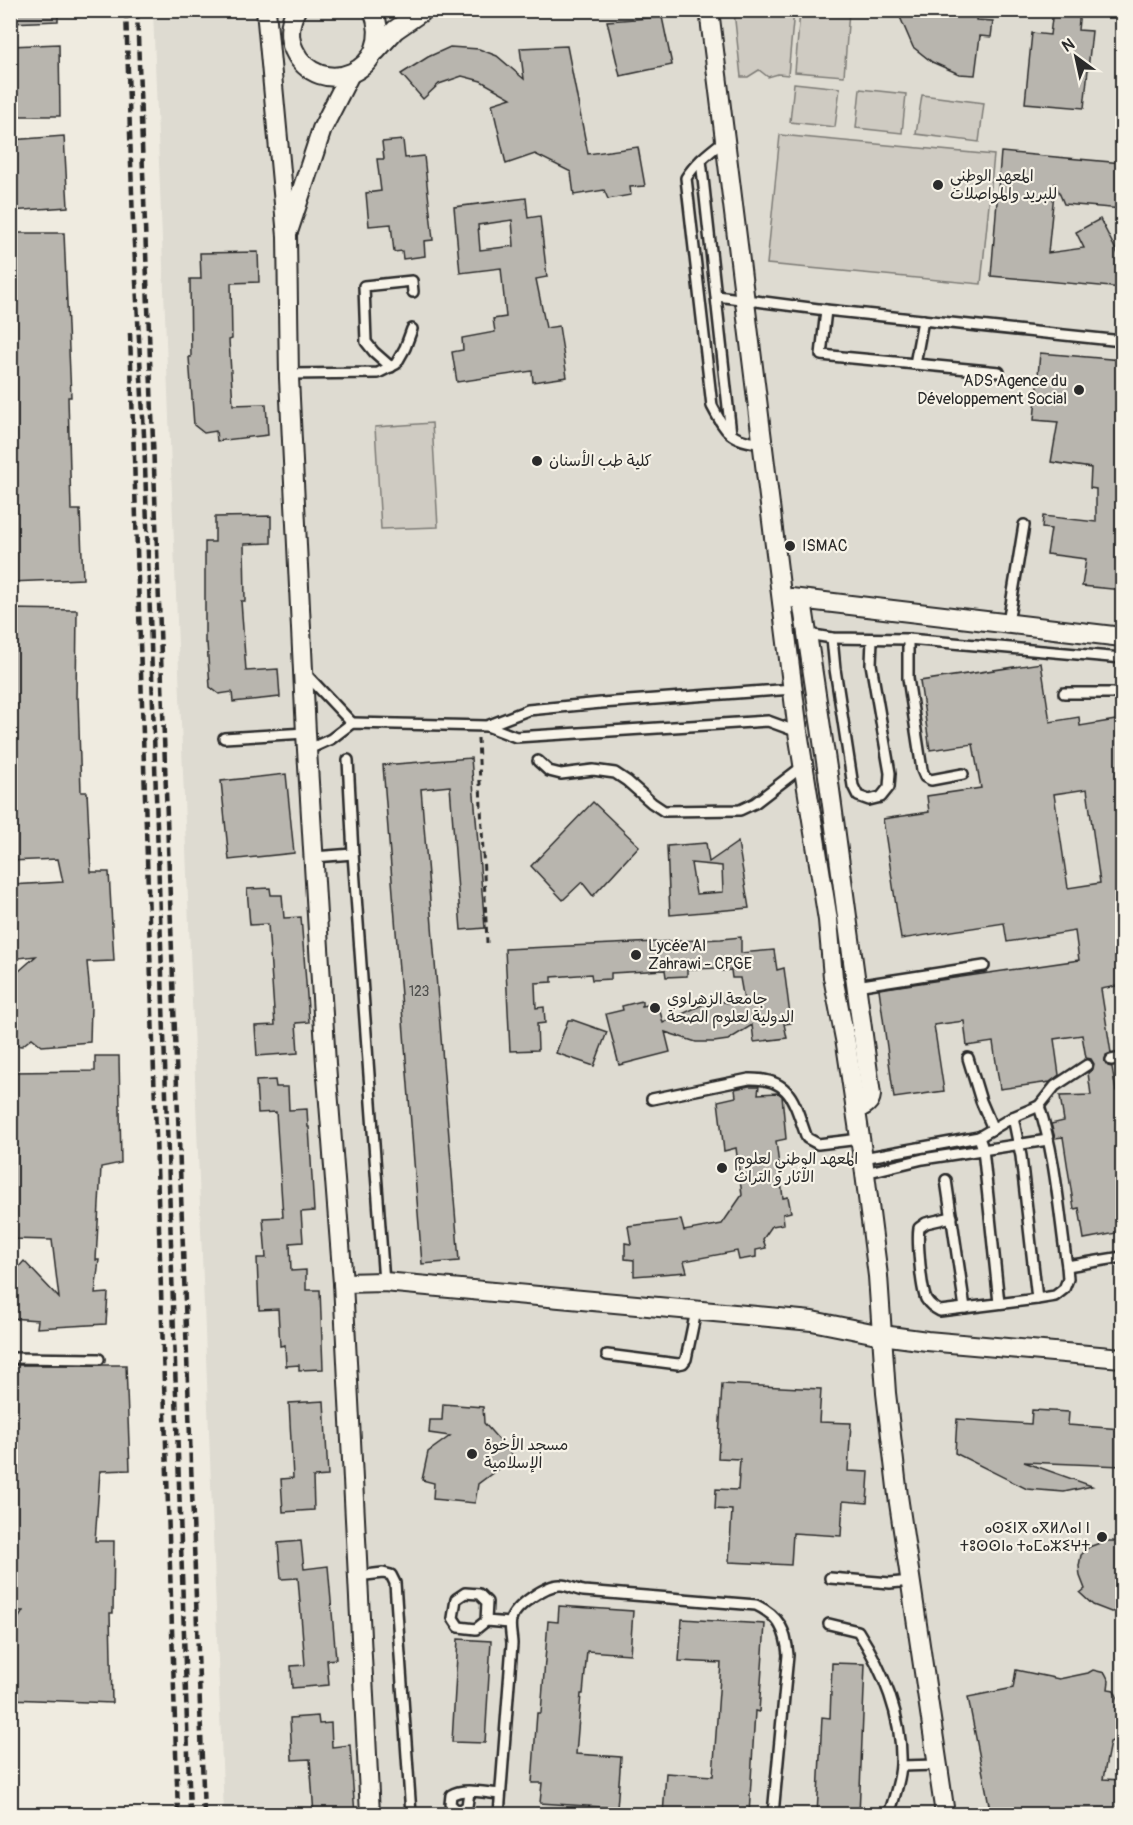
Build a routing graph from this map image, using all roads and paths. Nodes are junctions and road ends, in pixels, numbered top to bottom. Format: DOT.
graph roads {
  1 [pos="266,10"];
  2 [pos="296,10"];
  3 [pos="373,10"];
  4 [pos="424,10"];
  5 [pos="709,10"];
  6 [pos="269,44"];
  7 [pos="291,44"];
  8 [pos="375,52"];
  9 [pos="350,74"];
  10 [pos="725,140"];
  11 [pos="701,160"];
  12 [pos="287,236"];
  13 [pos="413,292"];
  14 [pos="717,296"];
  15 [pos="745,301"];
  16 [pos="826,310"];
  17 [pos="923,320"];
  18 [pos="412,328"];
  19 [pos="1122,340"];
  20 [pos="915,364"];
  21 [pos="391,367"];
  22 [pos="999,372"];
  23 [pos="288,374"];
  24 [pos="731,434"];
  25 [pos="763,444"];
  26 [pos="1024,525"];
  27 [pos="781,597"];
  28 [pos="802,600"];
  29 [pos="1008,623"];
  30 [pos="807,634"];
  31 [pos="1122,637"];
  32 [pos="832,638"];
  33 [pos="872,639"];
  34 [pos="908,639"];
  35 [pos="1122,658"];
  36 [pos="303,671"];
  37 [pos="793,689"];
  38 [pos="1064,693"];
  39 [pos="1122,693"];
  40 [pos="352,723"];
  41 [pos="482,726"];
  42 [pos="798,732"];
  43 [pos="224,738"];
  44 [pos="306,741"];
  45 [pos="348,760"];
  46 [pos="538,761"];
  47 [pos="803,766"];
  48 [pos="963,774"];
  49 [pos="353,854"];
  50 [pos="314,857"];
  51 [pos="487,943"];
  52 [pos="984,966"];
  53 [pos="856,986"];
  54 [pos="968,1058"];
  55 [pos="1122,1058"];
  56 [pos="1112,1060"];
  57 [pos="1087,1065"];
  58 [pos="652,1099"];
  59 [pos="1039,1106"];
  60 [pos="856,1110"];
  61 [pos="1012,1117"];
  62 [pos="993,1129"];
  63 [pos="979,1137"];
  64 [pos="860,1138"];
  65 [pos="1048,1140"];
  66 [pos="1019,1145"];
  67 [pos="983,1149"];
  68 [pos="864,1166"];
  69 [pos="946,1180"];
  70 [pos="952,1217"];
  71 [pos="1122,1257"];
  72 [pos="1067,1266"];
  73 [pos="384,1282"];
  74 [pos="343,1283"];
  75 [pos="1037,1299"];
  76 [pos="999,1303"];
  77 [pos="965,1308"];
  78 [pos="696,1311"];
  79 [pos="882,1335"];
  80 [pos="607,1355"];
  81 [pos="10,1358"];
  82 [pos="1122,1358"];
  83 [pos="99,1359"];
  84 [pos="357,1576"];
  85 [pos="830,1578"];
  86 [pos="911,1581"];
  87 [pos="486,1621"];
  88 [pos="510,1623"];
  89 [pos="829,1624"];
  90 [pos="938,1765"];
  91 [pos="901,1766"];
  92 [pos="469,1792"];
  93 [pos="500,1794"];
  94 [pos="370,1815"];
  95 [pos="411,1815"];
  96 [pos="499,1815"];
  97 [pos="773,1815"];
  98 [pos="890,1815"];
  99 [pos="945,1815"];
  1 -- 6 [label="street"];
  2 -- 7 [label="street"];
  3 -- 8 [label="street"];
  4 -- 8 [label="street"];
  5 -- 10 [label="street"];
  6 -- 7 [label="street"];
  6 -- 12 [label="street"];
  7 -- 9 [label="street"];
  8 -- 9 [label="street"];
  9 -- 12 [label="street"];
  10 -- 11 [label="lane"];
  10 -- 15 [label="street"];
  11 -- 14 [label="lane"];
  11 -- 24 [label="lane"];
  12 -- 23 [label="street"];
  13 -- 21 [label="lane"];
  14 -- 15 [label="lane"];
  14 -- 24 [label="lane"];
  15 -- 16 [label="lane"];
  15 -- 25 [label="street"];
  16 -- 17 [label="lane"];
  16 -- 20 [label="lane"];
  17 -- 19 [label="lane"];
  17 -- 20 [label="lane"];
  18 -- 21 [label="lane"];
  20 -- 22 [label="lane"];
  21 -- 23 [label="lane"];
  23 -- 36 [label="street"];
  24 -- 25 [label="lane"];
  25 -- 27 [label="street"];
  26 -- 29 [label="lane"];
  27 -- 28 [label="street"];
  27 -- 37 [label="street"];
  28 -- 29 [label="street"];
  28 -- 30 [label="street"];
  29 -- 31 [label="street"];
  30 -- 32 [label="lane"];
  30 -- 53 [label="street"];
  32 -- 33 [label="lane"];
  32 -- 33 [label="lane"];
  33 -- 34 [label="lane"];
  34 -- 35 [label="lane"];
  34 -- 48 [label="lane"];
  36 -- 40 [label="lane"];
  36 -- 44 [label="street"];
  37 -- 41 [label="lane"];
  37 -- 42 [label="street"];
  38 -- 39 [label="lane"];
  40 -- 41 [label="lane"];
  40 -- 44 [label="lane"];
  41 -- 42 [label="lane"];
  41 -- 51 [label="path"];
  42 -- 47 [label="street"];
  43 -- 44 [label="lane"];
  44 -- 50 [label="street"];
  45 -- 49 [label="lane"];
  46 -- 47 [label="lane"];
  47 -- 60 [label="street"];
  49 -- 50 [label="lane"];
  49 -- 73 [label="lane"];
  50 -- 74 [label="street"];
  52 -- 53 [label="lane"];
  53 -- 60 [label="street"];
  54 -- 62 [label="lane"];
  55 -- 56 [label="lane"];
  57 -- 59 [label="lane"];
  58 -- 64 [label="lane"];
  59 -- 61 [label="lane"];
  59 -- 65 [label="lane"];
  60 -- 64 [label="street"];
  61 -- 62 [label="lane"];
  61 -- 66 [label="lane"];
  62 -- 63 [label="lane"];
  63 -- 67 [label="lane"];
  63 -- 68 [label="lane"];
  64 -- 68 [label="street"];
  65 -- 66 [label="lane"];
  65 -- 72 [label="lane"];
  66 -- 67 [label="lane"];
  66 -- 75 [label="lane"];
  67 -- 68 [label="lane"];
  67 -- 76 [label="lane"];
  68 -- 79 [label="street"];
  69 -- 70 [label="lane"];
  70 -- 77 [label="lane"];
  70 -- 77 [label="lane"];
  71 -- 72 [label="lane"];
  72 -- 75 [label="lane"];
  73 -- 74 [label="street"];
  73 -- 78 [label="street"];
  74 -- 84 [label="street"];
  75 -- 76 [label="lane"];
  76 -- 77 [label="lane"];
  78 -- 79 [label="street"];
  78 -- 80 [label="lane"];
  79 -- 82 [label="street"];
  79 -- 86 [label="street"];
  81 -- 83 [label="lane"];
  84 -- 94 [label="street"];
  84 -- 95 [label="lane"];
  85 -- 86 [label="lane"];
  86 -- 90 [label="street"];
  87 -- 87 [label="lane"];
  87 -- 88 [label="lane"];
  88 -- 93 [label="lane"];
  88 -- 97 [label="lane"];
  89 -- 91 [label="lane"];
  90 -- 91 [label="lane"];
  90 -- 99 [label="street"];
  91 -- 98 [label="lane"];
  92 -- 93 [label="lane"];
  93 -- 96 [label="lane"];
}
